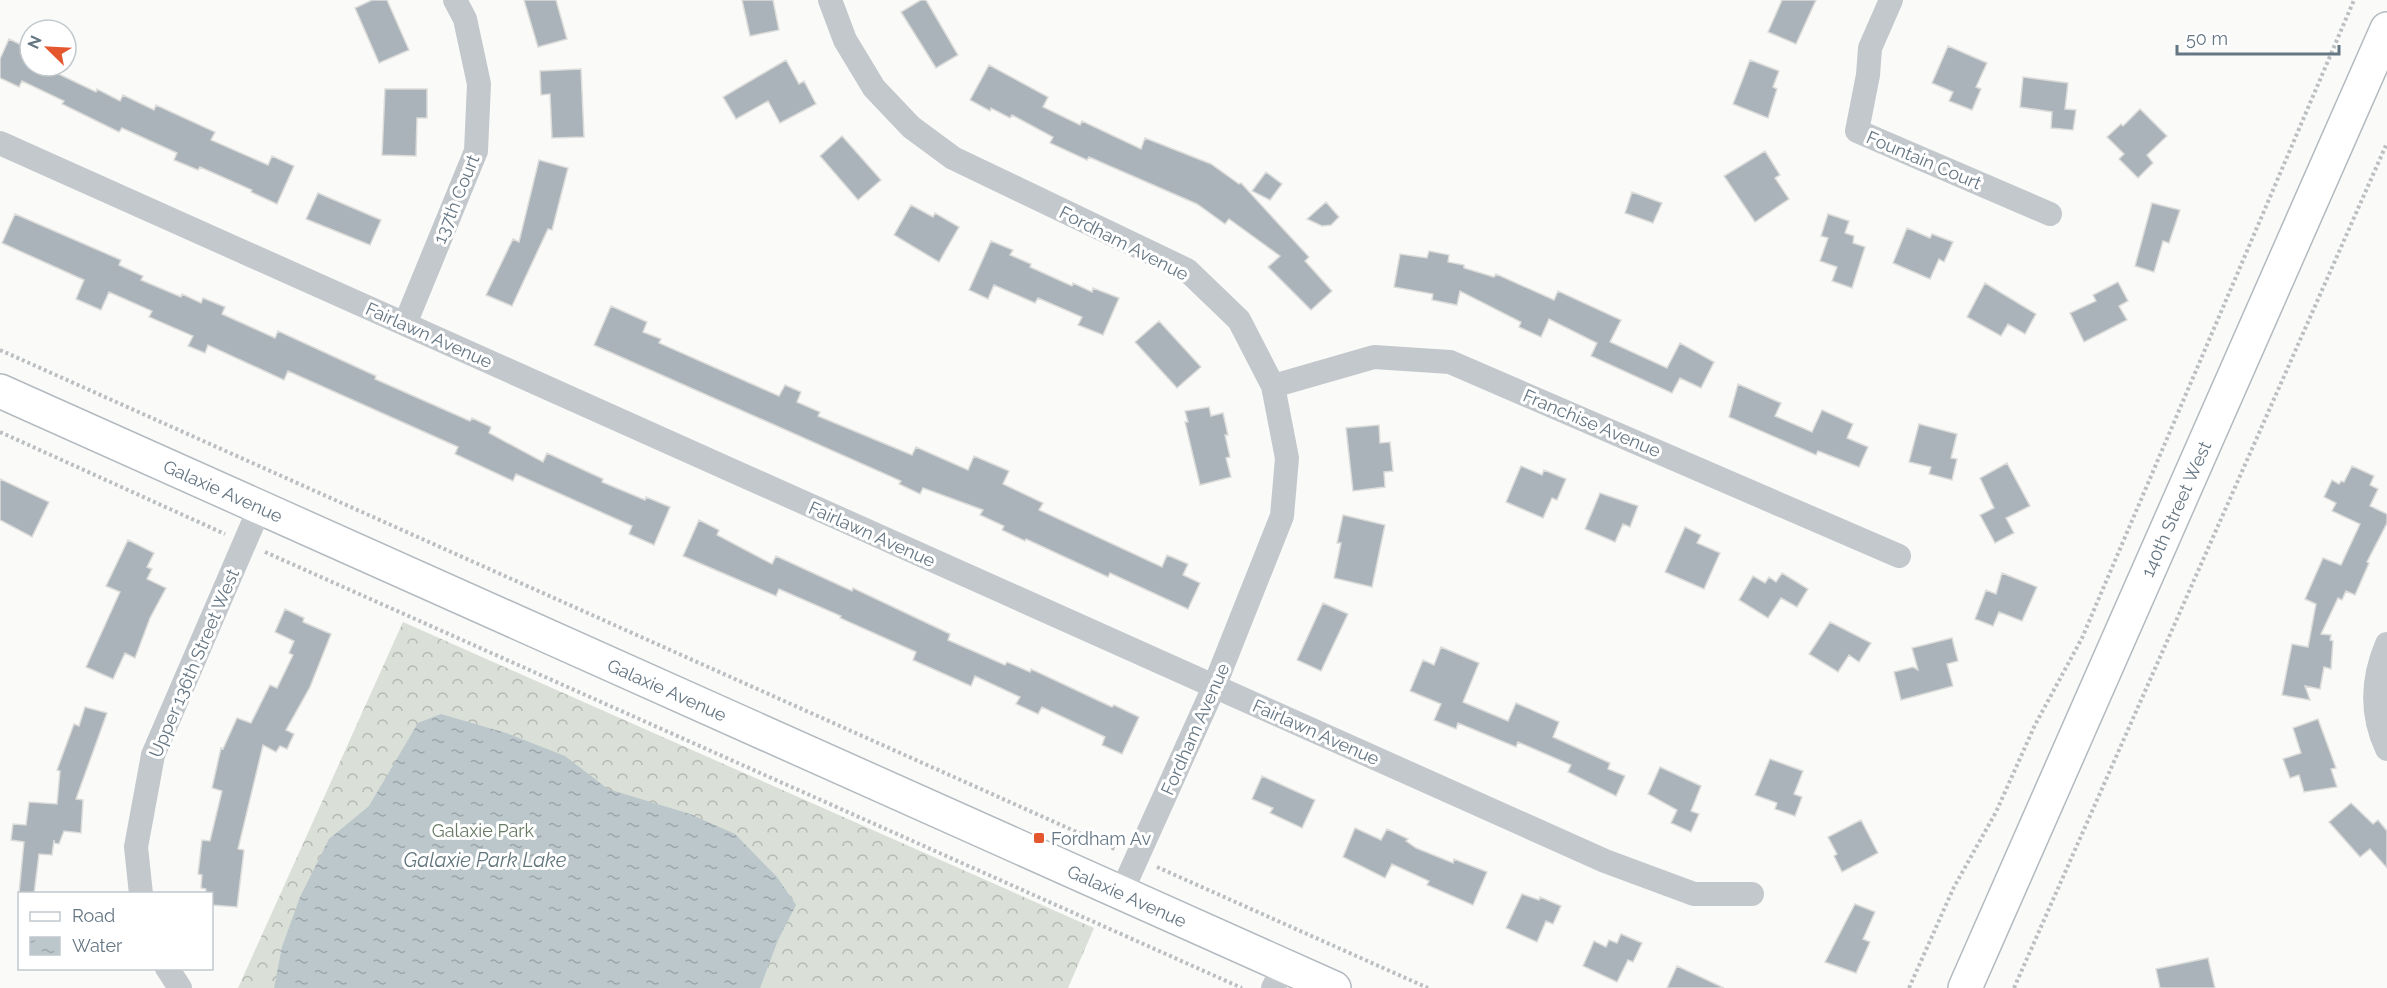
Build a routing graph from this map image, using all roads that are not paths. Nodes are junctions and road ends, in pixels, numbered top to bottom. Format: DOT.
graph roads {
  1 [pos="455,0"];
  2 [pos="830,0"];
  3 [pos="1891,0"];
  4 [pos="2387,29"];
  5 [pos="0,143"];
  6 [pos="2050,214"];
  7 [pos="405,324"];
  8 [pos="1274,386"];
  9 [pos="0,391"];
  10 [pos="260,507"];
  11 [pos="1899,556"];
  12 [pos="2387,644"];
  13 [pos="1214,687"];
  14 [pos="2387,748"];
  15 [pos="141,892"];
  16 [pos="1121,893"];
  17 [pos="1752,894"];
  18 [pos="168,970"];
  19 [pos="1279,977"];
  20 [pos="180,988"];
  21 [pos="1334,988"];
  22 [pos="1965,988"];
  1 -- 7 [label="street, 137th Court"];
  2 -- 8 [label="street, Fordham Avenue"];
  3 -- 6 [label="street, Fountain Court"];
  4 -- 22 [label="street, 140th Street West"];
  5 -- 7 [label="street, Fairlawn Avenue"];
  7 -- 13 [label="street, Fairlawn Avenue"];
  8 -- 11 [label="street, Franchise Avenue"];
  8 -- 13 [label="street, Fordham Avenue"];
  9 -- 10 [label="street, Galaxie Avenue"];
  10 -- 15 [label="street, Upper 136th Street West"];
  10 -- 16 [label="street, Galaxie Avenue"];
  12 -- 14 [label="street"];
  13 -- 16 [label="street, Fordham Avenue"];
  13 -- 17 [label="street, Fairlawn Avenue"];
  16 -- 19 [label="street, Galaxie Avenue"];
  18 -- 20 [label="street"];
  19 -- 21 [label="street, Galaxie Avenue"];
}
